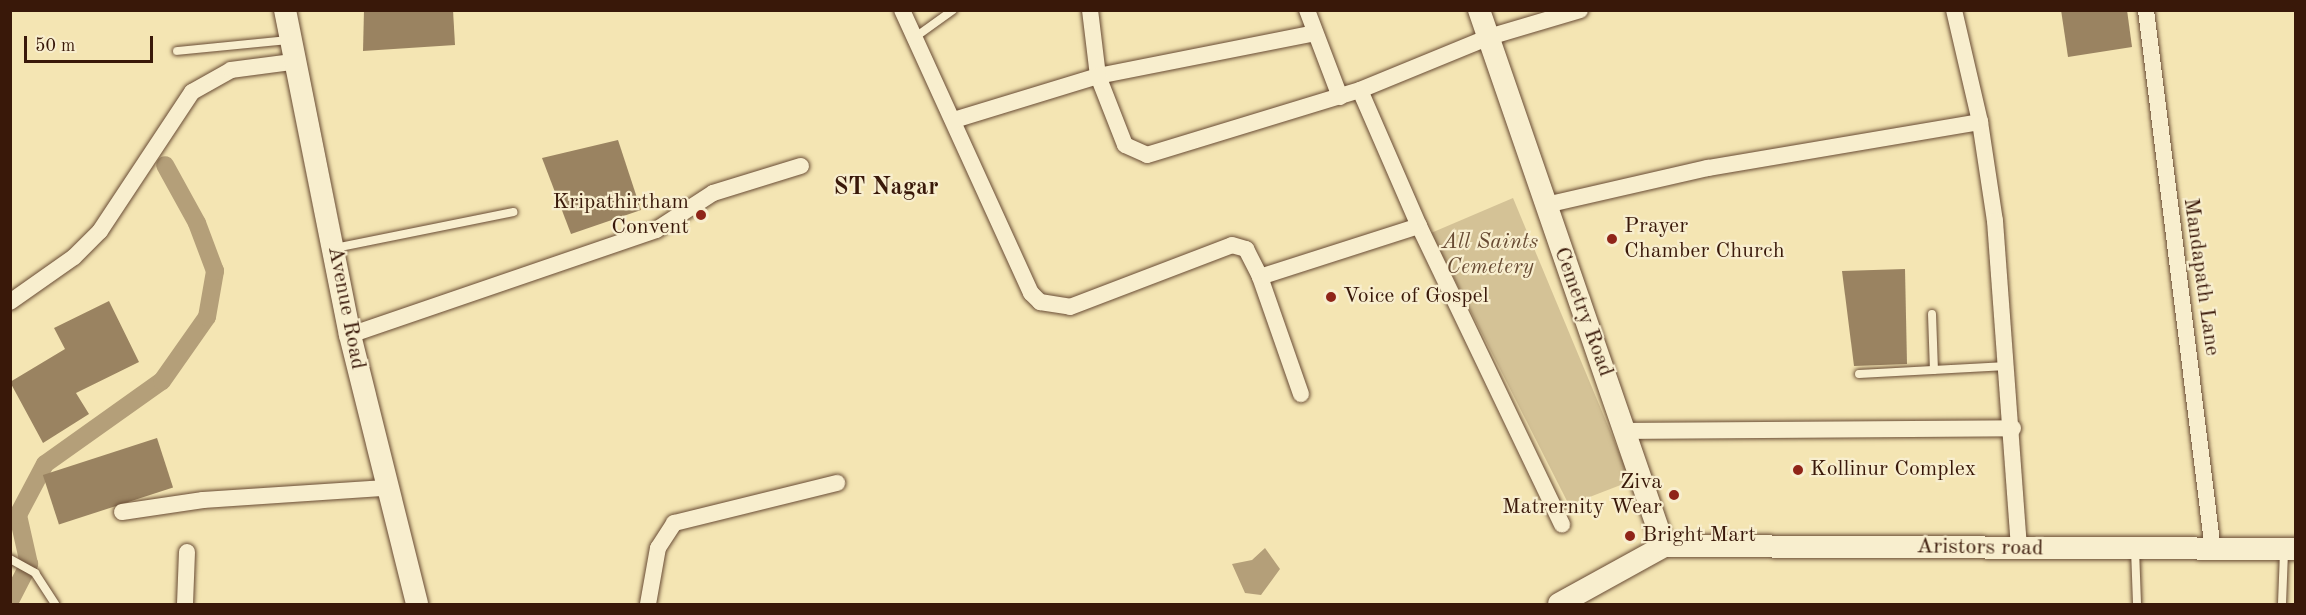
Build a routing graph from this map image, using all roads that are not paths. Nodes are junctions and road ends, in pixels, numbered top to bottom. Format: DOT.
graph roads {
  1 [pos="285,10"];
  2 [pos="902,10"];
  3 [pos="953,10"];
  4 [pos="1090,10"];
  5 [pos="1307,10"];
  6 [pos="1479,10"];
  7 [pos="1580,10"];
  8 [pos="1954,10"];
  9 [pos="2146,10"];
  10 [pos="1316,33"];
  11 [pos="1489,37"];
  12 [pos="914,38"];
  13 [pos="177,51"];
  14 [pos="290,51"];
  15 [pos="1098,76"];
  16 [pos="1360,90"];
  17 [pos="1340,97"];
  18 [pos="954,120"];
  19 [pos="1980,122"];
  20 [pos="801,166"];
  21 [pos="1546,205"];
  22 [pos="513,212"];
  23 [pos="1419,226"];
  24 [pos="334,248"];
  25 [pos="1260,277"];
  26 [pos="10,302"];
  27 [pos="1932,314"];
  28 [pos="350,335"];
  29 [pos="2008,366"];
  30 [pos="1934,370"];
  31 [pos="1858,374"];
  32 [pos="1301,394"];
  33 [pos="2013,428"];
  34 [pos="1625,431"];
  35 [pos="837,483"];
  36 [pos="386,488"];
  37 [pos="123,512"];
  38 [pos="1563,525"];
  39 [pos="1664,546"];
  40 [pos="2019,549"];
  41 [pos="2135,549"];
  42 [pos="2290,549"];
  43 [pos="2213,550"];
  44 [pos="187,552"];
  45 [pos="13,560"];
  46 [pos="55,604"];
  47 [pos="186,604"];
  48 [pos="417,604"];
  49 [pos="648,604"];
  50 [pos="1559,604"];
  51 [pos="2137,604"];
  52 [pos="2282,604"];
  1 -- 14 [label="street, Avenue Road"];
  2 -- 12 [label="street"];
  3 -- 12 [label="lane"];
  4 -- 15 [label="street"];
  5 -- 10 [label="street"];
  6 -- 11 [label="street, Cemetry Road"];
  7 -- 11 [label="street"];
  8 -- 19 [label="street"];
  9 -- 43 [label="street, Mandapath Lane"];
  10 -- 15 [label="street"];
  10 -- 17 [label="street"];
  11 -- 16 [label="street"];
  11 -- 21 [label="street, Cemetry Road"];
  12 -- 18 [label="street"];
  13 -- 14 [label="lane"];
  14 -- 24 [label="street, Avenue Road"];
  14 -- 26 [label="street"];
  15 -- 17 [label="street"];
  15 -- 18 [label="street"];
  16 -- 17 [label="street"];
  16 -- 23 [label="street"];
  18 -- 25 [label="street"];
  19 -- 21 [label="street"];
  19 -- 29 [label="street"];
  20 -- 28 [label="street"];
  21 -- 34 [label="street, Cemetry Road"];
  22 -- 24 [label="lane"];
  23 -- 25 [label="street"];
  23 -- 38 [label="street"];
  24 -- 28 [label="street, Avenue Road"];
  25 -- 32 [label="street"];
  27 -- 30 [label="lane"];
  28 -- 36 [label="street, Avenue Road"];
  29 -- 30 [label="lane"];
  29 -- 33 [label="street"];
  30 -- 31 [label="lane"];
  33 -- 34 [label="street"];
  33 -- 40 [label="street"];
  34 -- 39 [label="street, Cemetry Road"];
  35 -- 49 [label="street"];
  36 -- 37 [label="street"];
  36 -- 48 [label="street, Avenue Road"];
  39 -- 40 [label="street, Aristors road"];
  39 -- 50 [label="street"];
  40 -- 41 [label="street, Aristors road"];
  41 -- 43 [label="street, Aristors road"];
  41 -- 51 [label="lane"];
  42 -- 43 [label="street, Aristors road"];
  42 -- 52 [label="lane"];
  44 -- 47 [label="street"];
  45 -- 46 [label="lane"];
}
